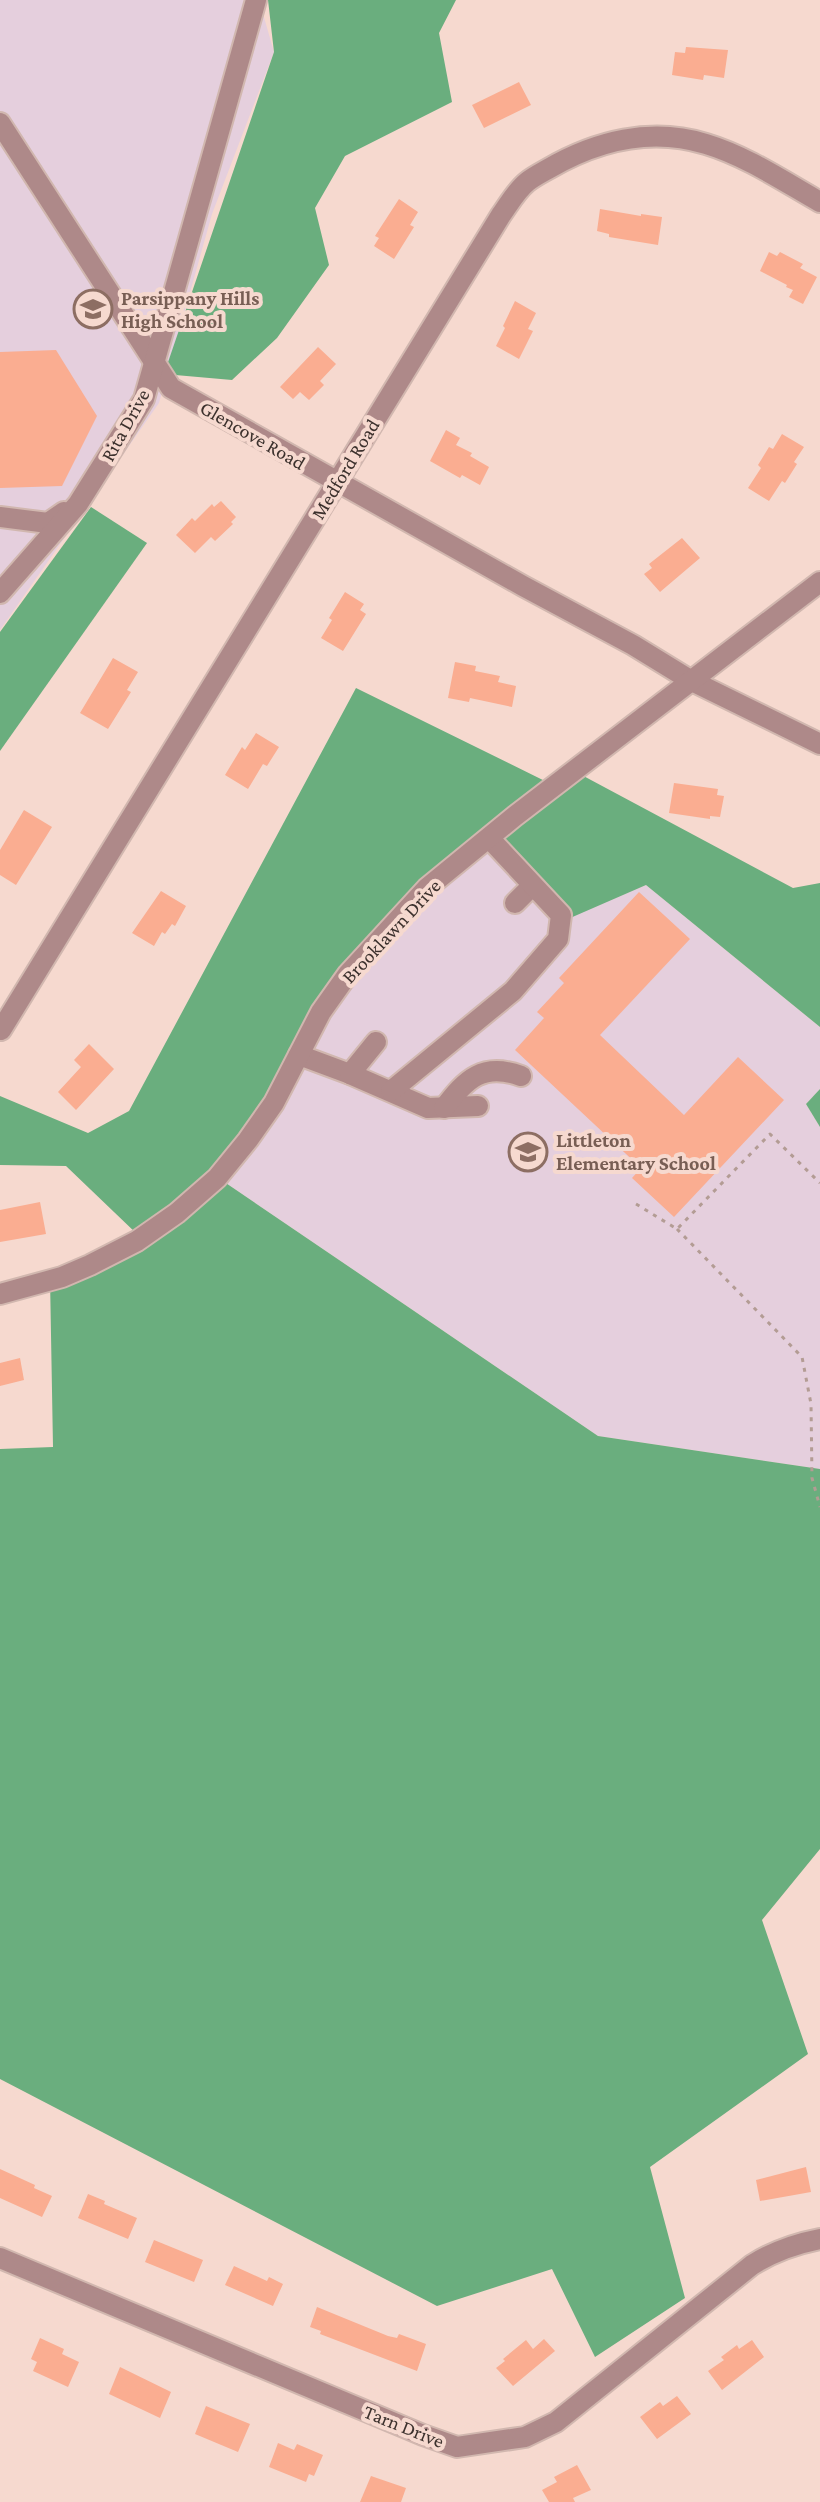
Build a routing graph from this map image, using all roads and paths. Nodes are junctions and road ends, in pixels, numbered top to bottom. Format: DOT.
graph roads {
  1 [pos="256,0"];
  2 [pos="0,123"];
  3 [pos="820,202"];
  4 [pos="154,362"];
  5 [pos="337,482"];
  6 [pos="78,504"];
  7 [pos="0,517"];
  8 [pos="820,582"];
  9 [pos="0,593"];
  10 [pos="690,680"];
  11 [pos="820,744"];
  12 [pos="489,838"];
  13 [pos="532,886"];
  14 [pos="515,903"];
  15 [pos="1,1030"];
  16 [pos="376,1042"];
  17 [pos="299,1055"];
  18 [pos="350,1074"];
  19 [pos="521,1076"];
  20 [pos="391,1091"];
  21 [pos="478,1106"];
  22 [pos="444,1108"];
  23 [pos="820,1183"];
  24 [pos="636,1204"];
  25 [pos="677,1229"];
  26 [pos="0,1294"];
  27 [pos="820,1507"];
  28 [pos="820,2239"];
  29 [pos="0,2258"];
  1 -- 4 [label="street"];
  2 -- 4 [label="street, Rita Drive"];
  3 -- 5 [label="street, Medford Road"];
  4 -- 5 [label="street, Glencove Road"];
  4 -- 6 [label="street, Rita Drive"];
  5 -- 10 [label="street, Glencove Road"];
  5 -- 15 [label="street, Medford Road"];
  6 -- 7 [label="street"];
  6 -- 9 [label="street, Rita Drive"];
  8 -- 10 [label="street, Brooklawn Drive"];
  10 -- 11 [label="street, Glencove Road"];
  10 -- 12 [label="street, Brooklawn Drive"];
  12 -- 13 [label="street"];
  12 -- 17 [label="street, Brooklawn Drive"];
  13 -- 14 [label="street"];
  13 -- 20 [label="street"];
  16 -- 18 [label="street"];
  17 -- 18 [label="street"];
  17 -- 26 [label="street, Brooklawn Drive"];
  18 -- 20 [label="street"];
  19 -- 22 [label="street"];
  20 -- 22 [label="street"];
  21 -- 22 [label="street"];
  23 -- 25 [label="path"];
  24 -- 25 [label="path"];
  25 -- 27 [label="path"];
  28 -- 29 [label="street, Tarn Drive"];
}
